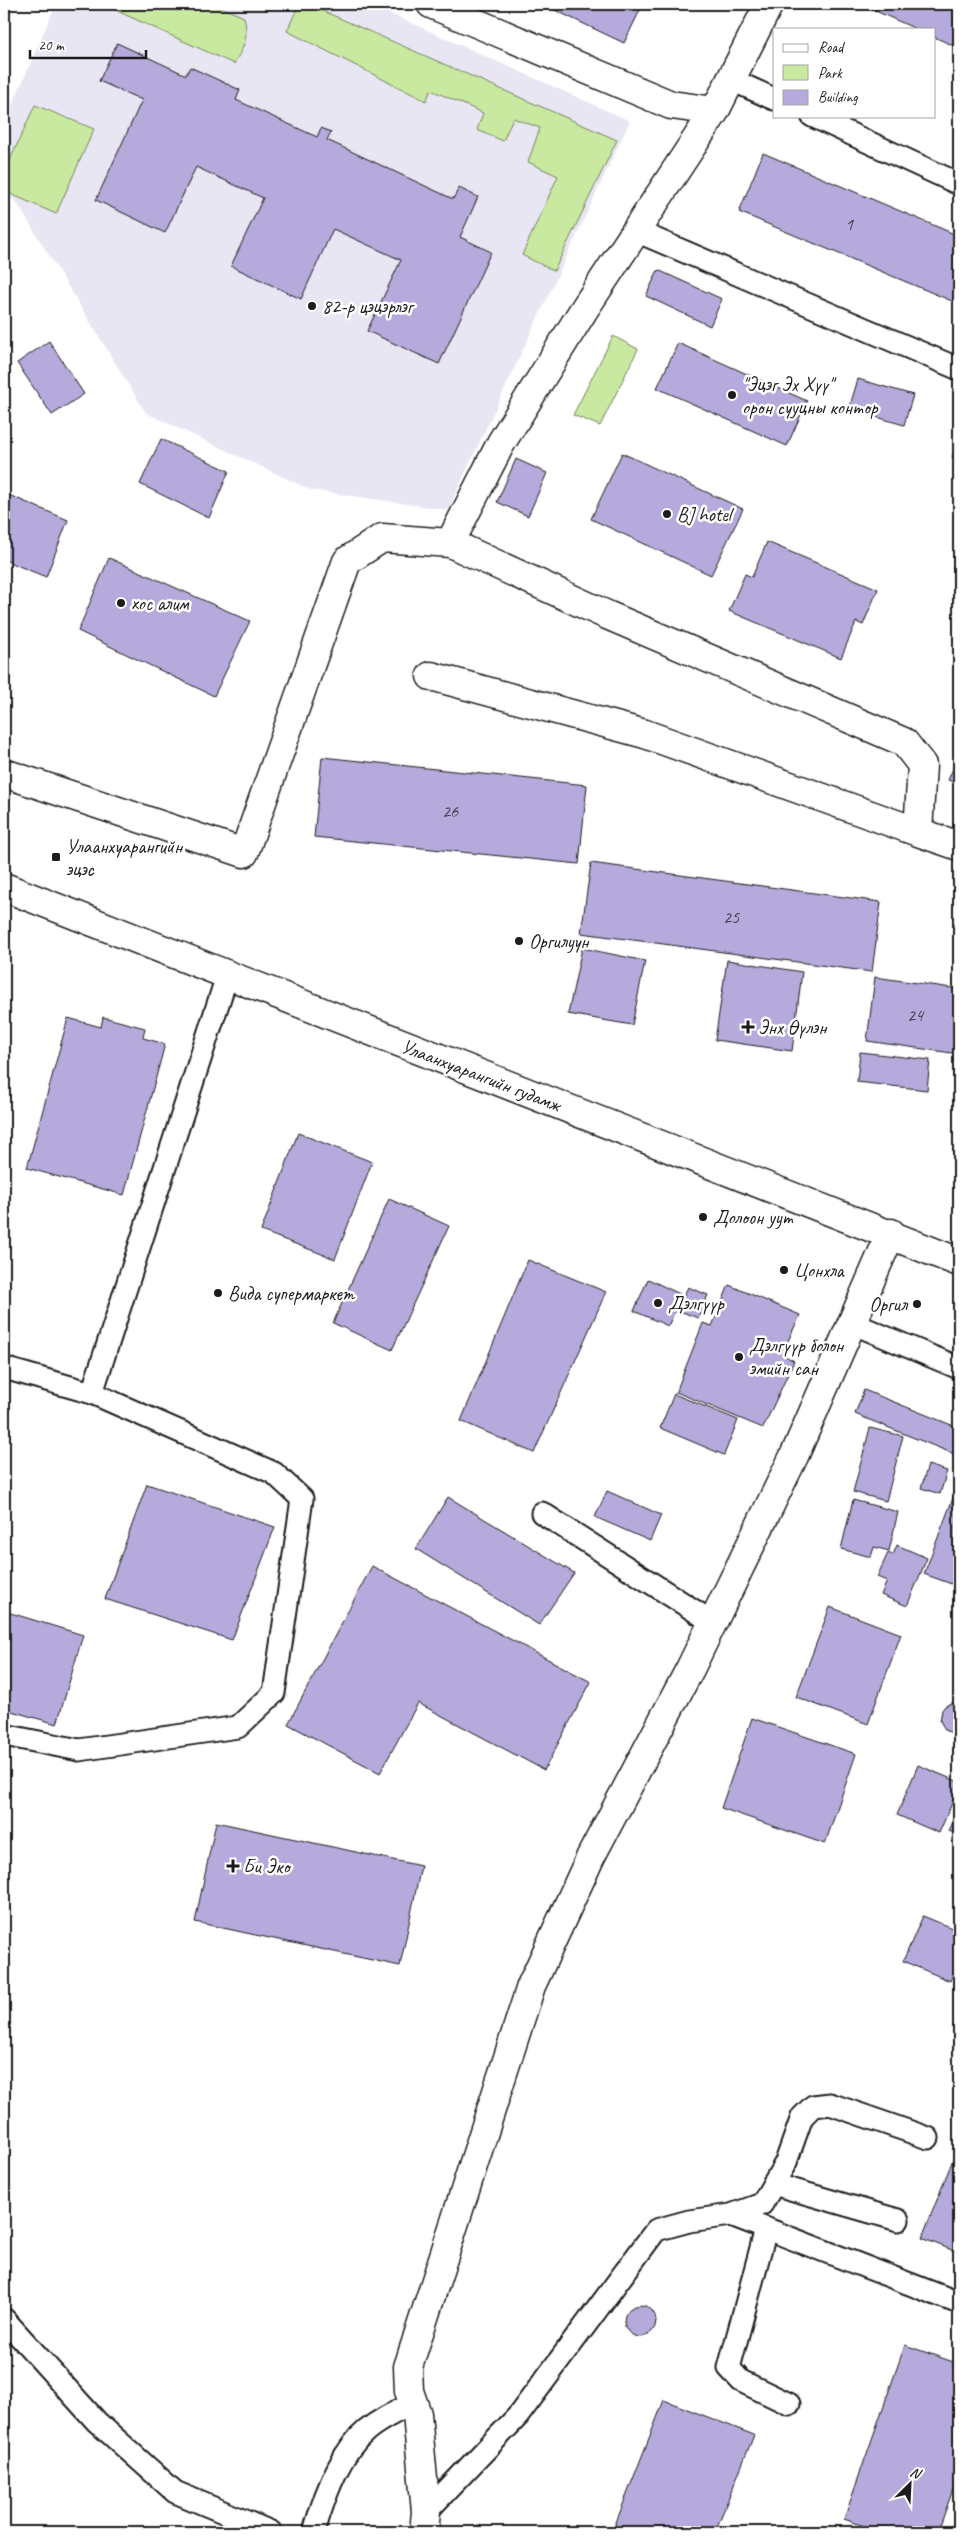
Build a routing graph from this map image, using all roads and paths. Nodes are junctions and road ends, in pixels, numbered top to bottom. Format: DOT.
graph roads {
  1 [pos="431,4"];
  2 [pos="769,4"];
  3 [pos="732,80"];
  4 [pos="773,99"];
  5 [pos="715,111"];
  6 [pos="816,118"];
  7 [pos="959,184"];
  8 [pos="636,231"];
  9 [pos="959,369"];
  10 [pos="450,543"];
  11 [pos="431,676"];
  12 [pos="4,773"];
  13 [pos="918,832"];
  14 [pos="959,846"];
  15 [pos="4,887"];
  16 [pos="227,976"];
  17 [pos="891,1233"];
  18 [pos="959,1262"];
  19 [pos="852,1323"];
  20 [pos="4,1368"];
  21 [pos="959,1368"];
  22 [pos="92,1393"];
  23 [pos="542,1513"];
  24 [pos="712,1622"];
  25 [pos="4,1735"];
  26 [pos="928,2138"];
  27 [pos="774,2184"];
  28 [pos="731,2215"];
  29 [pos="898,2220"];
  30 [pos="766,2229"];
  31 [pos="959,2303"];
  32 [pos="4,2319"];
  33 [pos="412,2404"];
  34 [pos="789,2404"];
  35 [pos="425,2522"];
  36 [pos="271,2532"];
  37 [pos="314,2532"];
  1 -- 5 [label="street"];
  2 -- 3 [label="street"];
  3 -- 4 [label="lane"];
  3 -- 5 [label="street"];
  5 -- 8 [label="street"];
  6 -- 7 [label="lane"];
  8 -- 9 [label="lane"];
  8 -- 10 [label="street"];
  10 -- 12 [label="street"];
  10 -- 13 [label="street"];
  11 -- 13 [label="street"];
  13 -- 14 [label="street"];
  15 -- 16 [label="street, Улаанхуарангийн гудамж"];
  16 -- 17 [label="street, Улаанхуарангийн гудамж"];
  16 -- 22 [label="lane"];
  17 -- 18 [label="street, Улаанхуарангийн гудамж"];
  17 -- 19 [label="street"];
  19 -- 21 [label="lane"];
  19 -- 24 [label="street"];
  20 -- 22 [label="lane"];
  22 -- 25 [label="lane"];
  23 -- 24 [label="lane"];
  24 -- 33 [label="street"];
  26 -- 27 [label="lane"];
  27 -- 28 [label="lane"];
  27 -- 29 [label="lane"];
  28 -- 30 [label="lane"];
  28 -- 35 [label="lane"];
  30 -- 31 [label="lane"];
  30 -- 34 [label="lane"];
  32 -- 36 [label="lane"];
  33 -- 35 [label="street"];
  33 -- 37 [label="lane"];
}
